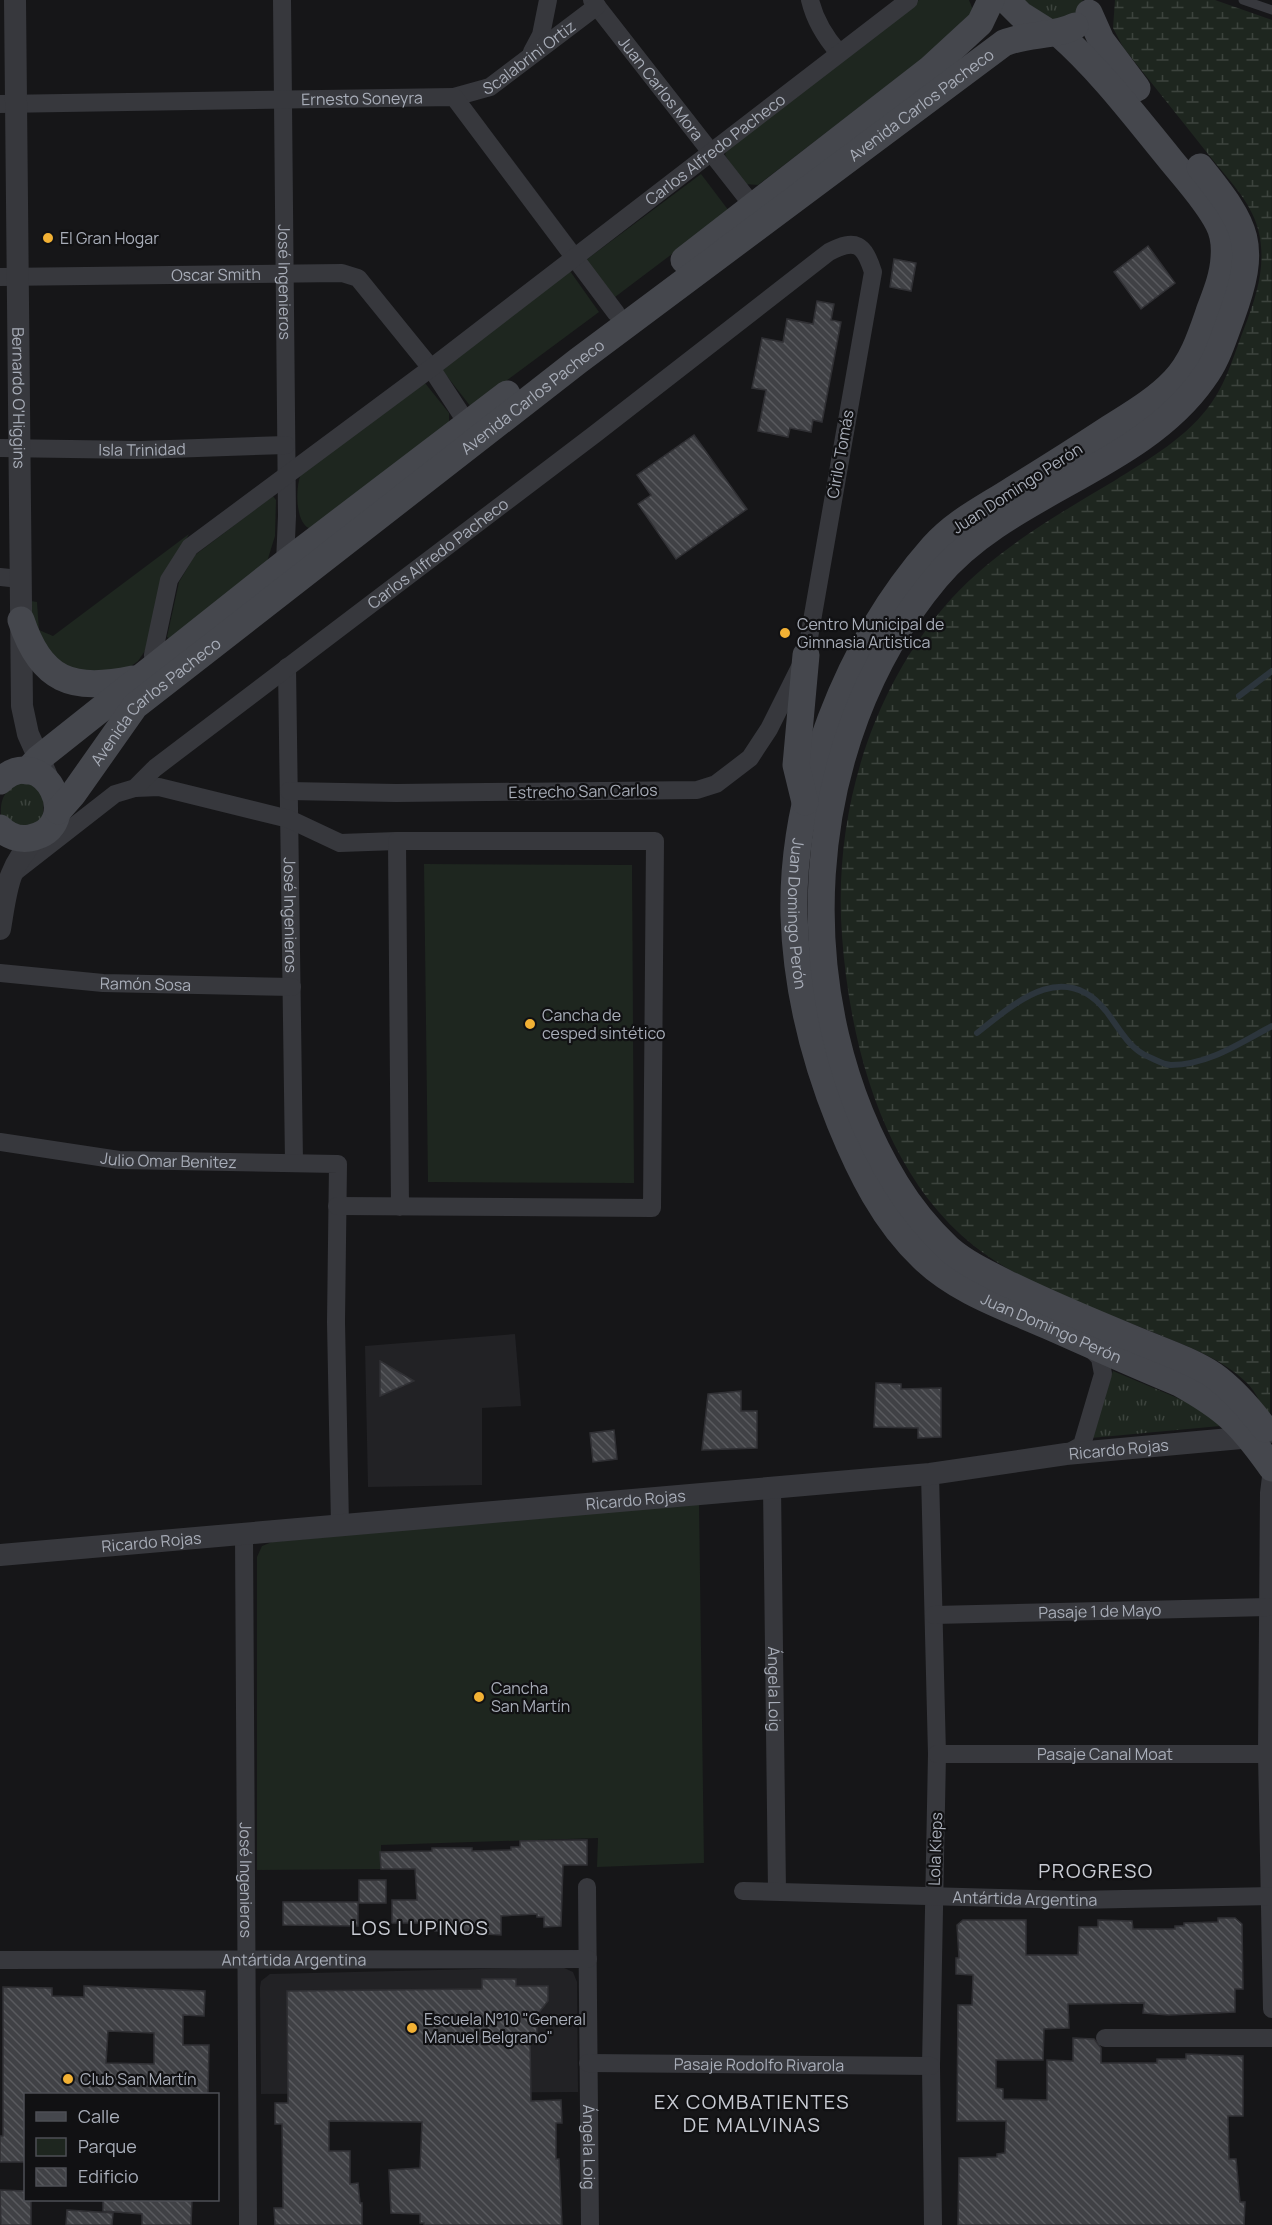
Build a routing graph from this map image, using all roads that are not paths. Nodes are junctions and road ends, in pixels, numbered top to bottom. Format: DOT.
graph roads {
  1 [pos="15,0"];
  2 [pos="282,0"];
  3 [pos="548,0"];
  4 [pos="810,0"];
  5 [pos="909,0"];
  6 [pos="991,0"];
  7 [pos="1005,0"];
  8 [pos="1243,0"];
  9 [pos="594,3"];
  10 [pos="1091,7"];
  11 [pos="1272,10"];
  12 [pos="1053,32"];
  13 [pos="839,53"];
  14 [pos="529,56"];
  15 [pos="454,97"];
  16 [pos="283,100"];
  17 [pos="8,103"];
  18 [pos="711,155"];
  19 [pos="753,206"];
  20 [pos="867,253"];
  21 [pos="575,258"];
  22 [pos="284,274"];
  23 [pos="9,277"];
  24 [pos="616,313"];
  25 [pos="431,368"];
  26 [pos="467,423"];
  27 [pos="286,445"];
  28 [pos="10,447"];
  29 [pos="286,477"];
  30 [pos="285,563"];
  31 [pos="10,578"];
  32 [pos="21,620"];
  33 [pos="807,655"];
  34 [pos="161,660"];
  35 [pos="287,668"];
  36 [pos="137,679"];
  37 [pos="32,765"];
  38 [pos="0,781"];
  39 [pos="135,788"];
  40 [pos="289,791"];
  41 [pos="806,810"];
  42 [pos="55,817"];
  43 [pos="289,819"];
  44 [pos="1,834"];
  45 [pos="397,841"];
  46 [pos="9,877"];
  47 [pos="0,929"];
  48 [pos="0,973"];
  49 [pos="292,987"];
  50 [pos="0,1142"];
  51 [pos="294,1162"];
  52 [pos="337,1206"];
  53 [pos="400,1207"];
  54 [pos="1086,1343"];
  55 [pos="1266,1436"];
  56 [pos="1066,1454"];
  57 [pos="1272,1469"];
  58 [pos="930,1474"];
  59 [pos="772,1487"];
  60 [pos="340,1526"];
  61 [pos="244,1535"];
  62 [pos="0,1555"];
  63 [pos="1268,1608"];
  64 [pos="934,1615"];
  65 [pos="938,1754"];
  66 [pos="1270,1754"];
  67 [pos="587,1887"];
  68 [pos="743,1891"];
  69 [pos="777,1891"];
  70 [pos="933,1896"];
  71 [pos="1272,1896"];
  72 [pos="588,1959"];
  73 [pos="0,1960"];
  74 [pos="246,1961"];
  75 [pos="1272,2009"];
  76 [pos="1105,2038"];
  77 [pos="1272,2038"];
  78 [pos="588,2063"];
  79 [pos="931,2066"];
  80 [pos="248,2225"];
  81 [pos="590,2225"];
  82 [pos="933,2225"];
  1 -- 17 [label="street, Bernardo O'Higgins"];
  2 -- 16 [label="street, José Ingenieros"];
  3 -- 14 [label="street"];
  4 -- 13 [label="street"];
  5 -- 13 [label="street, Carlos Alfredo Pacheco"];
  6 -- 19 [label="main road, Avenida Carlos Pacheco"];
  7 -- 12 [label="main road"];
  8 -- 11 [label="lane"];
  9 -- 14 [label="street, Scalabrini Ortiz"];
  9 -- 18 [label="street, Juan Carlos Mora"];
  10 -- 12 [label="main road, Avenida Carlos Pacheco"];
  10 -- 55 [label="main road, Juan Domingo Perón"];
  12 -- 41 [label="main road, Juan Domingo Perón"];
  12 -- 42 [label="main road, Avenida Carlos Pacheco"];
  13 -- 18 [label="street, Carlos Alfredo Pacheco"];
  14 -- 15 [label="street, Scalabrini Ortiz"];
  15 -- 16 [label="street, Ernesto Soneyra"];
  15 -- 21 [label="street"];
  16 -- 17 [label="street, Ernesto Soneyra"];
  16 -- 22 [label="street, José Ingenieros"];
  17 -- 23 [label="street, Bernardo O'Higgins"];
  18 -- 19 [label="street, Juan Carlos Mora"];
  18 -- 21 [label="street, Carlos Alfredo Pacheco"];
  19 -- 24 [label="main road, Avenida Carlos Pacheco"];
  20 -- 33 [label="street, Cirilo Tomás"];
  20 -- 35 [label="street, Carlos Alfredo Pacheco"];
  21 -- 24 [label="street"];
  21 -- 25 [label="street, Carlos Alfredo Pacheco"];
  22 -- 23 [label="street, Oscar Smith"];
  22 -- 25 [label="street, Oscar Smith"];
  22 -- 27 [label="street, José Ingenieros"];
  23 -- 28 [label="street, Bernardo O'Higgins"];
  24 -- 26 [label="main road, Avenida Carlos Pacheco"];
  25 -- 26 [label="street, Oscar Smith"];
  25 -- 29 [label="street, Carlos Alfredo Pacheco"];
  26 -- 30 [label="main road, Avenida Carlos Pacheco"];
  27 -- 28 [label="street, Isla Trinidad"];
  27 -- 29 [label="street, José Ingenieros"];
  28 -- 31 [label="street, Bernardo O'Higgins"];
  29 -- 30 [label="street, José Ingenieros"];
  29 -- 34 [label="street, Carlos Alfredo Pacheco"];
  30 -- 34 [label="main road, Avenida Carlos Pacheco"];
  31 -- 32 [label="street, Bernardo O'Higgins"];
  32 -- 36 [label="main road"];
  32 -- 37 [label="street, Bernardo O'Higgins"];
  33 -- 40 [label="street, Estrecho San Carlos"];
  33 -- 41 [label="main road"];
  34 -- 36 [label="main road, Avenida Carlos Pacheco"];
  35 -- 39 [label="street, Carlos Alfredo Pacheco"];
  35 -- 40 [label="street, José Ingenieros"];
  36 -- 37 [label="main road, Avenida Carlos Pacheco"];
  37 -- 38 [label="main road, Avenida Carlos Pacheco"];
  37 -- 42 [label="main road"];
  39 -- 42 [label="street, Carlos Alfredo Pacheco"];
  39 -- 43 [label="street"];
  40 -- 43 [label="street, José Ingenieros"];
  41 -- 54 [label="main road, Juan Domingo Perón"];
  42 -- 44 [label="main road"];
  42 -- 46 [label="street, Carlos Alfredo Pacheco"];
  42 -- 46 [label="street"];
  43 -- 45 [label="street"];
  43 -- 49 [label="street, José Ingenieros"];
  45 -- 53 [label="street"];
  45 -- 53 [label="street"];
  46 -- 47 [label="street"];
  48 -- 49 [label="street, Ramón Sosa"];
  49 -- 51 [label="street, José Ingenieros"];
  50 -- 51 [label="street, Julio Omar Benitez"];
  51 -- 52 [label="street, Julio Omar Benitez"];
  52 -- 53 [label="street"];
  52 -- 60 [label="street"];
  54 -- 55 [label="main road, Juan Domingo Perón"];
  54 -- 56 [label="street"];
  55 -- 56 [label="street, Ricardo Rojas"];
  55 -- 57 [label="main road, Juan Domingo Perón"];
  56 -- 58 [label="street, Ricardo Rojas"];
  57 -- 63 [label="street"];
  58 -- 59 [label="street, Ricardo Rojas"];
  58 -- 64 [label="street, Lola Kieps"];
  59 -- 60 [label="street, Ricardo Rojas"];
  59 -- 69 [label="street, Ángela Loig"];
  60 -- 61 [label="street, Ricardo Rojas"];
  61 -- 62 [label="street, Ricardo Rojas"];
  61 -- 74 [label="street, José Ingenieros"];
  63 -- 64 [label="street, Pasaje 1 de Mayo"];
  63 -- 66 [label="street"];
  64 -- 65 [label="street, Lola Kieps"];
  65 -- 66 [label="street, Pasaje Canal Moat"];
  65 -- 70 [label="street, Lola Kieps"];
  66 -- 71 [label="street"];
  67 -- 72 [label="street, Ángela Loig"];
  68 -- 69 [label="street, Antártida Argentina"];
  69 -- 70 [label="street, Antártida Argentina"];
  70 -- 71 [label="street, Antártida Argentina"];
  70 -- 79 [label="street, Lola Kieps"];
  71 -- 75 [label="street"];
  72 -- 74 [label="street, Antártida Argentina"];
  72 -- 78 [label="street, Ángela Loig"];
  73 -- 74 [label="street, Antártida Argentina"];
  74 -- 80 [label="street, José Ingenieros"];
  76 -- 77 [label="street"];
  78 -- 79 [label="street, Pasaje Rodolfo Rivarola"];
  78 -- 81 [label="street, Ángela Loig"];
  79 -- 82 [label="street, Lola Kieps"];
}
